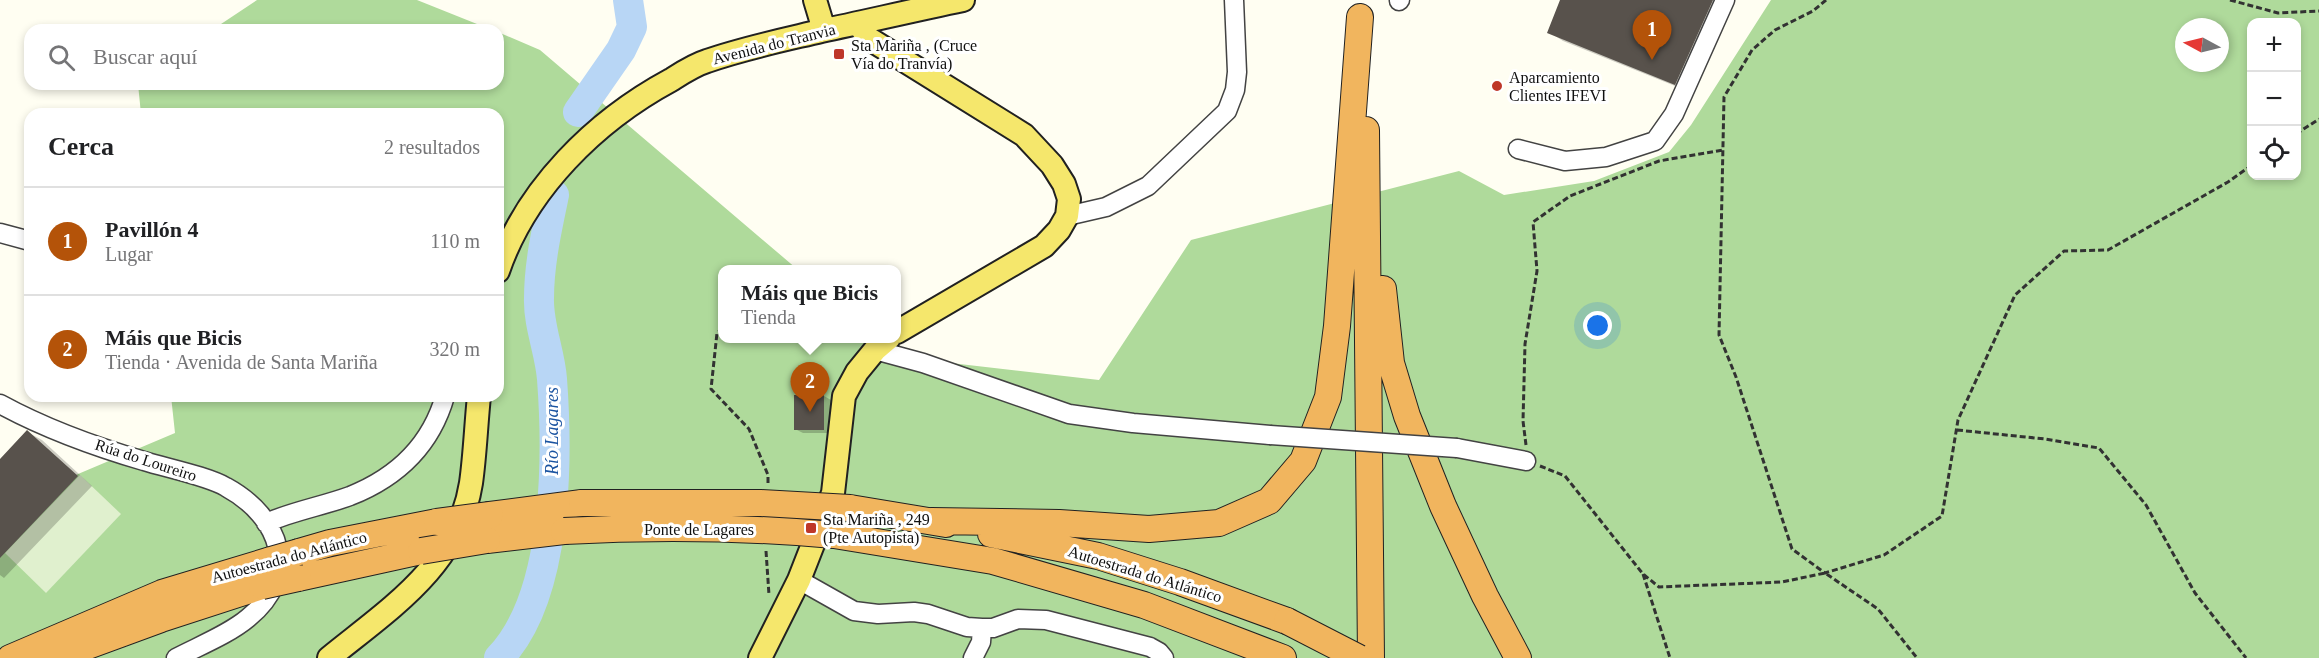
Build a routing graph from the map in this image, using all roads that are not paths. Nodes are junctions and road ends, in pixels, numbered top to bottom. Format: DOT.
graph roads {
  1 [pos="815,0"];
  2 [pos="963,0"];
  3 [pos="1234,0"];
  4 [pos="1725,0"];
  5 [pos="1360,8"];
  6 [pos="858,23"];
  7 [pos="824,30"];
  8 [pos="1518,149"];
  9 [pos="1367,156"];
  10 [pos="1066,216"];
  11 [pos="1346,217"];
  12 [pos="0,233"];
  13 [pos="24,239"];
  14 [pos="504,257"];
  15 [pos="901,330"];
  16 [pos="882,344"];
  17 [pos="443,402"];
  18 [pos="478,402"];
  19 [pos="0,404"];
  20 [pos="1526,461"];
  21 [pos="582,503"];
  22 [pos="850,508"];
  23 [pos="931,521"];
  24 [pos="564,531"];
  25 [pos="834,535"];
  26 [pos="271,540"];
  27 [pos="799,580"];
  28 [pos="982,628"];
  29 [pos="1281,657"];
  30 [pos="10,658"];
  31 [pos="55,658"];
  32 [pos="176,658"];
  33 [pos="329,658"];
  34 [pos="760,658"];
  35 [pos="973,658"];
  36 [pos="1164,658"];
  37 [pos="1354,658"];
  38 [pos="1359,658"];
  39 [pos="1371,658"];
  40 [pos="1518,658"];
  1 -- 7 [label="main road"];
  2 -- 6 [label="main road, Avenida do Tranvia"];
  3 -- 10 [label="street"];
  4 -- 8 [label="street"];
  5 -- 9 [label="highway"];
  5 -- 11 [label="highway"];
  6 -- 7 [label="main road, Avenida do Tranvia"];
  6 -- 10 [label="main road"];
  7 -- 14 [label="main road, Avenida do Tranvia"];
  9 -- 39 [label="highway"];
  9 -- 40 [label="highway"];
  10 -- 15 [label="main road"];
  11 -- 23 [label="highway"];
  11 -- 37 [label="highway"];
  12 -- 13 [label="street"];
  16 -- 20 [label="street, bridge"];
  16 -- 27 [label="main road"];
  17 -- 26 [label="street"];
  18 -- 33 [label="main road"];
  19 -- 26 [label="street, Rúa do Loureiro"];
  21 -- 22 [label="highway, Ponte de Lagares, bridge"];
  21 -- 26 [label="highway, Autoestrada do Atlántico, bridge"];
  22 -- 23 [label="highway, Autoestrada do Atlántico"];
  23 -- 38 [label="highway, Autoestrada do Atlántico, bridge"];
  24 -- 25 [label="highway, Ponte de Lagares, bridge"];
  24 -- 31 [label="highway, Autoestrada do Atlántico, bridge"];
  25 -- 29 [label="highway, Autoestrada do Atlántico"];
  26 -- 30 [label="highway, Autoestrada do Atlántico"];
  26 -- 32 [label="street"];
  27 -- 28 [label="street"];
  27 -- 34 [label="main road"];
  28 -- 35 [label="street"];
  28 -- 36 [label="street"];
}
